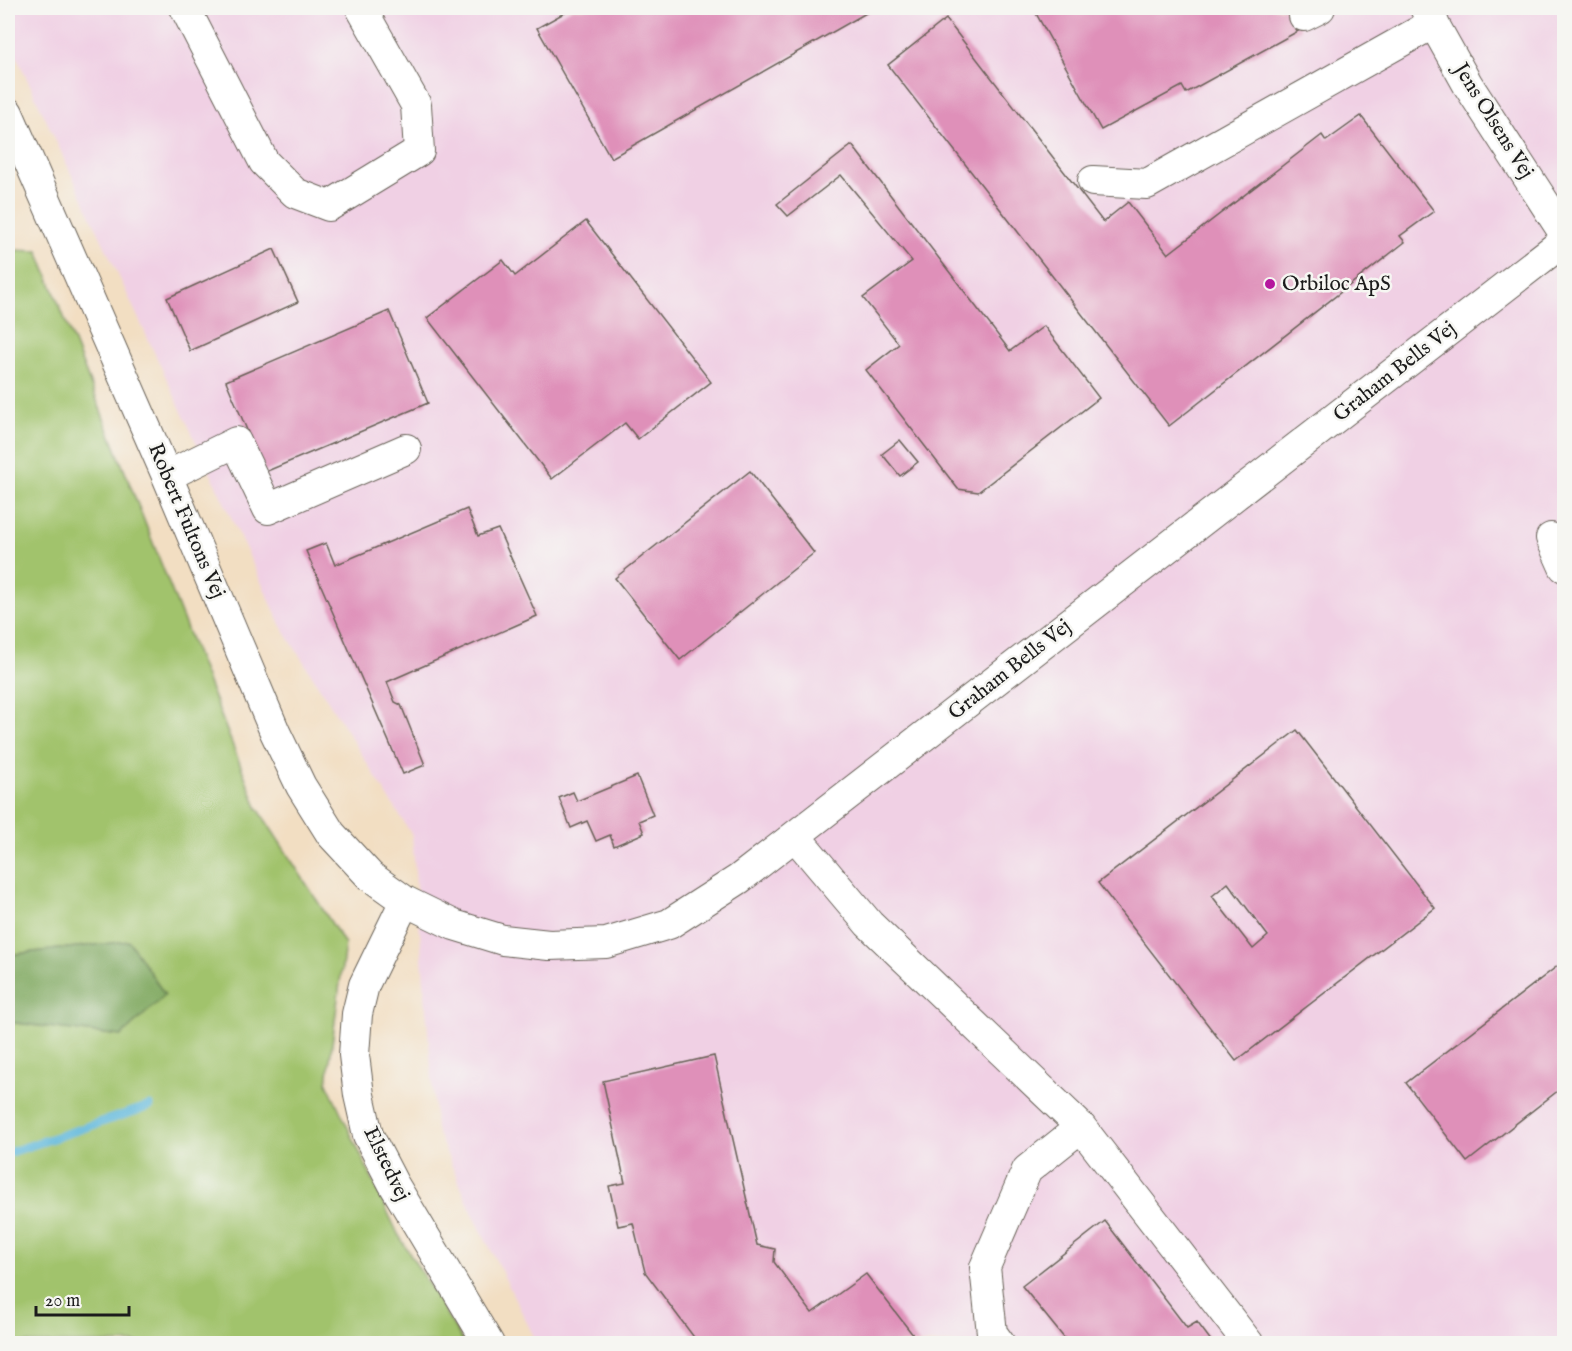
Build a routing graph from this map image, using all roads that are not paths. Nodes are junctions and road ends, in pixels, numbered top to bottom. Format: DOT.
graph roads {
  1 [pos="185,8"];
  2 [pos="361,8"];
  3 [pos="1429,15"];
  4 [pos="8,113"];
  5 [pos="1093,181"];
  6 [pos="1564,233"];
  7 [pos="1564,241"];
  8 [pos="406,448"];
  9 [pos="167,476"];
  10 [pos="1551,538"];
  11 [pos="1564,567"];
  12 [pos="795,836"];
  13 [pos="405,901"];
  14 [pos="1082,1127"];
  15 [pos="489,1344"];
  16 [pos="1000,1344"];
  17 [pos="1249,1344"];
  1 -- 2 [label="street"];
  3 -- 5 [label="street"];
  3 -- 6 [label="street, Jens Olsens Vej"];
  4 -- 9 [label="street, Robert Fultons Vej"];
  7 -- 12 [label="street, Graham Bells Vej"];
  8 -- 9 [label="street"];
  9 -- 13 [label="street, Robert Fultons Vej"];
  10 -- 11 [label="street"];
  12 -- 13 [label="street, Graham Bells Vej"];
  12 -- 14 [label="street"];
  13 -- 15 [label="street, Elstedvej"];
  14 -- 16 [label="street"];
  14 -- 17 [label="street"];
}
